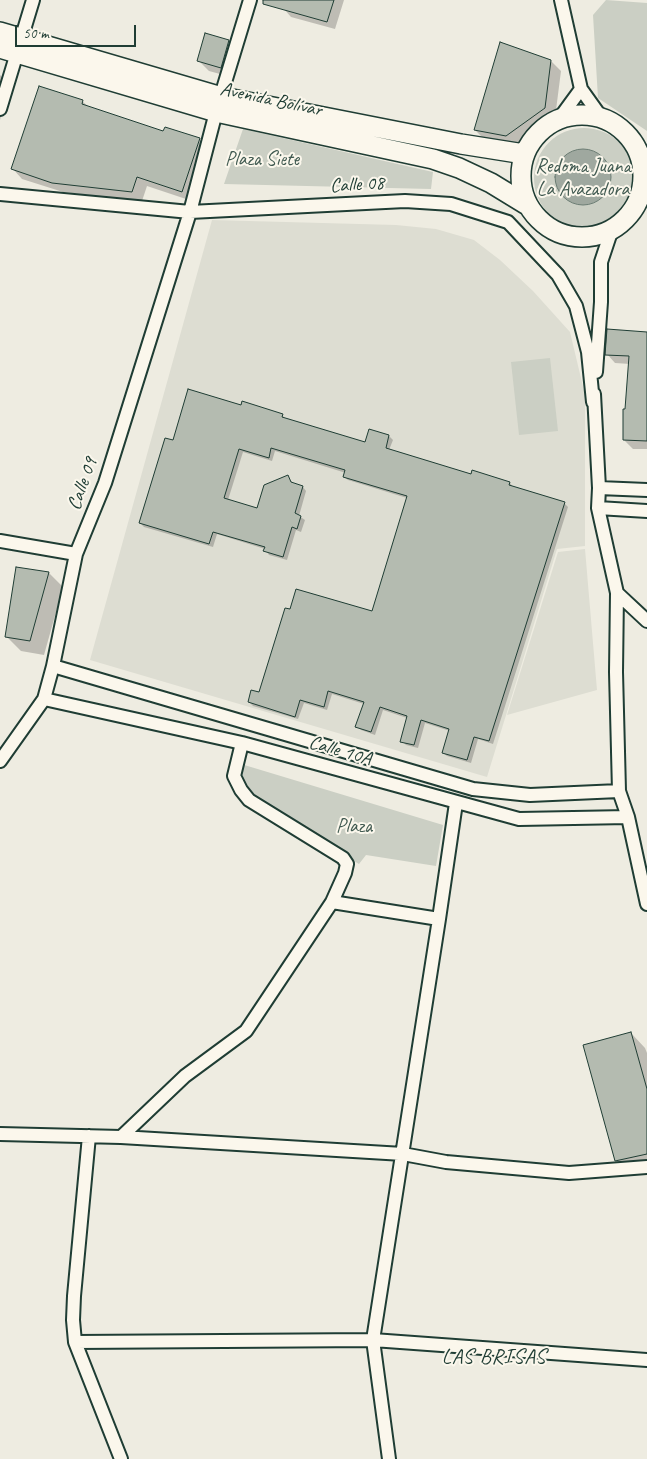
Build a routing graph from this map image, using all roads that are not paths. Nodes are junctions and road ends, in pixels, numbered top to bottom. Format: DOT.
graph roads {
  1 [pos="33,0"];
  2 [pos="250,0"];
  3 [pos="561,0"];
  4 [pos="0,32"];
  5 [pos="12,46"];
  6 [pos="581,89"];
  7 [pos="219,104"];
  8 [pos="0,109"];
  9 [pos="559,118"];
  10 [pos="601,118"];
  11 [pos="640,146"];
  12 [pos="524,154"];
  13 [pos="0,194"];
  14 [pos="643,197"];
  15 [pos="528,205"];
  16 [pos="190,212"];
  17 [pos="612,229"];
  18 [pos="593,402"];
  19 [pos="599,488"];
  20 [pos="647,490"];
  21 [pos="598,508"];
  22 [pos="647,511"];
  23 [pos="0,541"];
  24 [pos="76,554"];
  25 [pos="617,593"];
  26 [pos="647,621"];
  27 [pos="53,666"];
  28 [pos="44,699"];
  29 [pos="242,743"];
  30 [pos="0,761"];
  31 [pos="619,791"];
  32 [pos="456,803"];
  33 [pos="628,817"];
  34 [pos="332,902"];
  35 [pos="647,904"];
  36 [pos="440,919"];
  37 [pos="0,1134"];
  38 [pos="89,1136"];
  39 [pos="121,1137"];
  40 [pos="403,1154"];
  41 [pos="647,1167"];
  42 [pos="373,1340"];
  43 [pos="75,1342"];
  44 [pos="647,1360"];
  45 [pos="121,1459"];
  46 [pos="389,1459"];
  1 -- 5 [label="street"];
  2 -- 7 [label="street, Calle 09"];
  3 -- 6 [label="street"];
  4 -- 5 [label="street, Avenida Bolívar"];
  5 -- 7 [label="street, Avenida Bolívar"];
  5 -- 8 [label="street"];
  6 -- 9 [label="street"];
  6 -- 10 [label="street"];
  7 -- 12 [label="street, Avenida Bolívar"];
  7 -- 15 [label="street, Avenida Bolívar"];
  7 -- 16 [label="street, Calle 09"];
  9 -- 10 [label="street"];
  9 -- 12 [label="street"];
  10 -- 11 [label="street"];
  11 -- 14 [label="street"];
  12 -- 15 [label="street"];
  13 -- 16 [label="street, Calle 08"];
  14 -- 17 [label="street"];
  15 -- 17 [label="street"];
  16 -- 18 [label="street, Calle 08"];
  16 -- 24 [label="street, Calle 09"];
  17 -- 18 [label="street"];
  18 -- 19 [label="street"];
  19 -- 20 [label="street"];
  19 -- 21 [label="street"];
  21 -- 22 [label="street"];
  21 -- 25 [label="street"];
  23 -- 24 [label="street"];
  24 -- 27 [label="street, Calle 09"];
  25 -- 26 [label="street"];
  25 -- 31 [label="street"];
  27 -- 28 [label="street, Calle 09"];
  27 -- 31 [label="street, Calle 10A"];
  28 -- 29 [label="street, Calle 10A"];
  28 -- 30 [label="street, Calle 09"];
  29 -- 32 [label="street, Calle 10A"];
  29 -- 34 [label="street"];
  31 -- 33 [label="street"];
  32 -- 33 [label="street, Calle 10A"];
  32 -- 36 [label="street"];
  33 -- 35 [label="street"];
  34 -- 36 [label="street"];
  34 -- 39 [label="street"];
  36 -- 40 [label="street"];
  37 -- 38 [label="street"];
  38 -- 39 [label="street"];
  38 -- 43 [label="street"];
  39 -- 40 [label="street"];
  40 -- 41 [label="street"];
  40 -- 42 [label="street"];
  42 -- 43 [label="street"];
  42 -- 44 [label="street"];
  42 -- 46 [label="street"];
  43 -- 45 [label="street"];
}
